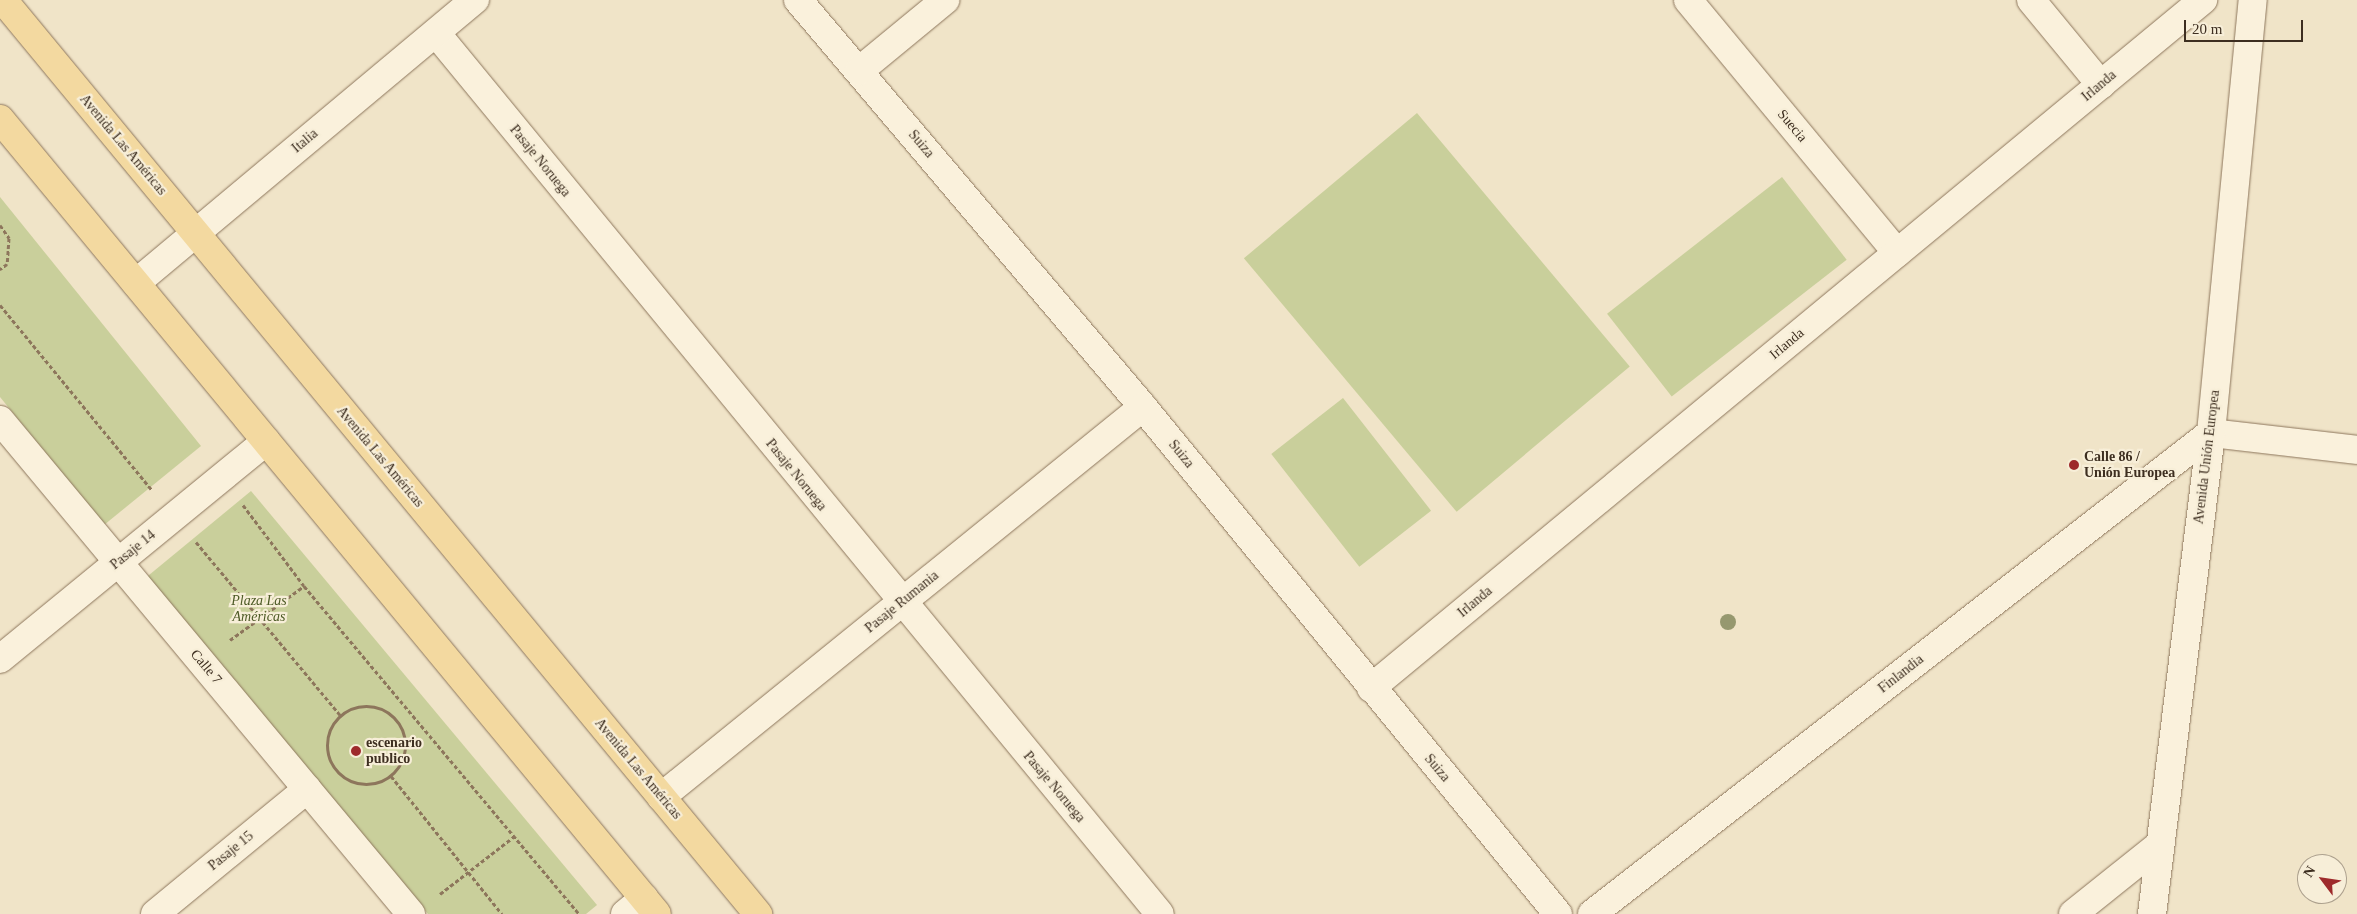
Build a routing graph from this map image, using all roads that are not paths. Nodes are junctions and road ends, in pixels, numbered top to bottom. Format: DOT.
graph roads {
  1 [pos="3,0"];
  2 [pos="475,0"];
  3 [pos="798,0"];
  4 [pos="945,0"];
  5 [pos="1688,0"];
  6 [pos="2030,0"];
  7 [pos="2204,0"];
  8 [pos="2253,0"];
  9 [pos="436,33"];
  10 [pos="859,71"];
  11 [pos="2101,85"];
  12 [pos="0,119"];
  13 [pos="196,234"];
  14 [pos="1897,253"];
  15 [pos="136,283"];
  16 [pos="1143,407"];
  17 [pos="0,420"];
  18 [pos="2211,433"];
  19 [pos="266,442"];
  20 [pos="2357,450"];
  21 [pos="118,562"];
  22 [pos="901,604"];
  23 [pos="0,659"];
  24 [pos="1371,688"];
  25 [pos="307,788"];
  26 [pos="661,797"];
  27 [pos="2158,846"];
  28 [pos="642,909"];
  29 [pos="155,914"];
  30 [pos="411,914"];
  31 [pos="758,914"];
  32 [pos="1160,914"];
  33 [pos="1558,914"];
  34 [pos="1592,914"];
  35 [pos="2073,914"];
  36 [pos="2152,914"];
  1 -- 13 [label="main road, Avenida Las Américas"];
  2 -- 9 [label="street, Italia"];
  3 -- 10 [label="street, Suiza"];
  4 -- 10 [label="street"];
  5 -- 14 [label="street, Suecia"];
  6 -- 11 [label="street"];
  7 -- 11 [label="street, Irlanda"];
  8 -- 18 [label="street, Avenida Unión Europea"];
  9 -- 13 [label="street, Italia"];
  9 -- 22 [label="street, Pasaje Noruega"];
  10 -- 16 [label="street, Suiza"];
  11 -- 14 [label="street, Irlanda"];
  12 -- 15 [label="main road"];
  13 -- 15 [label="street, Italia"];
  13 -- 26 [label="main road, Avenida Las Américas"];
  14 -- 24 [label="street, Irlanda"];
  15 -- 19 [label="main road"];
  16 -- 22 [label="street, Pasaje Rumania"];
  16 -- 24 [label="street, Suiza"];
  17 -- 21 [label="street, Calle 7"];
  18 -- 20 [label="street"];
  18 -- 27 [label="street, Avenida Unión Europea"];
  18 -- 34 [label="street, Finlandia"];
  19 -- 21 [label="street, Pasaje 14"];
  19 -- 28 [label="main road"];
  21 -- 23 [label="street, Pasaje 14"];
  21 -- 25 [label="street, Calle 7"];
  22 -- 26 [label="street, Pasaje Rumania"];
  22 -- 32 [label="street, Pasaje Noruega"];
  24 -- 33 [label="street, Suiza"];
  25 -- 29 [label="street, Pasaje 15"];
  25 -- 30 [label="street, Calle 7"];
  26 -- 31 [label="main road, Avenida Las Américas"];
  27 -- 35 [label="street"];
  27 -- 36 [label="street, Avenida Unión Europea"];
}
